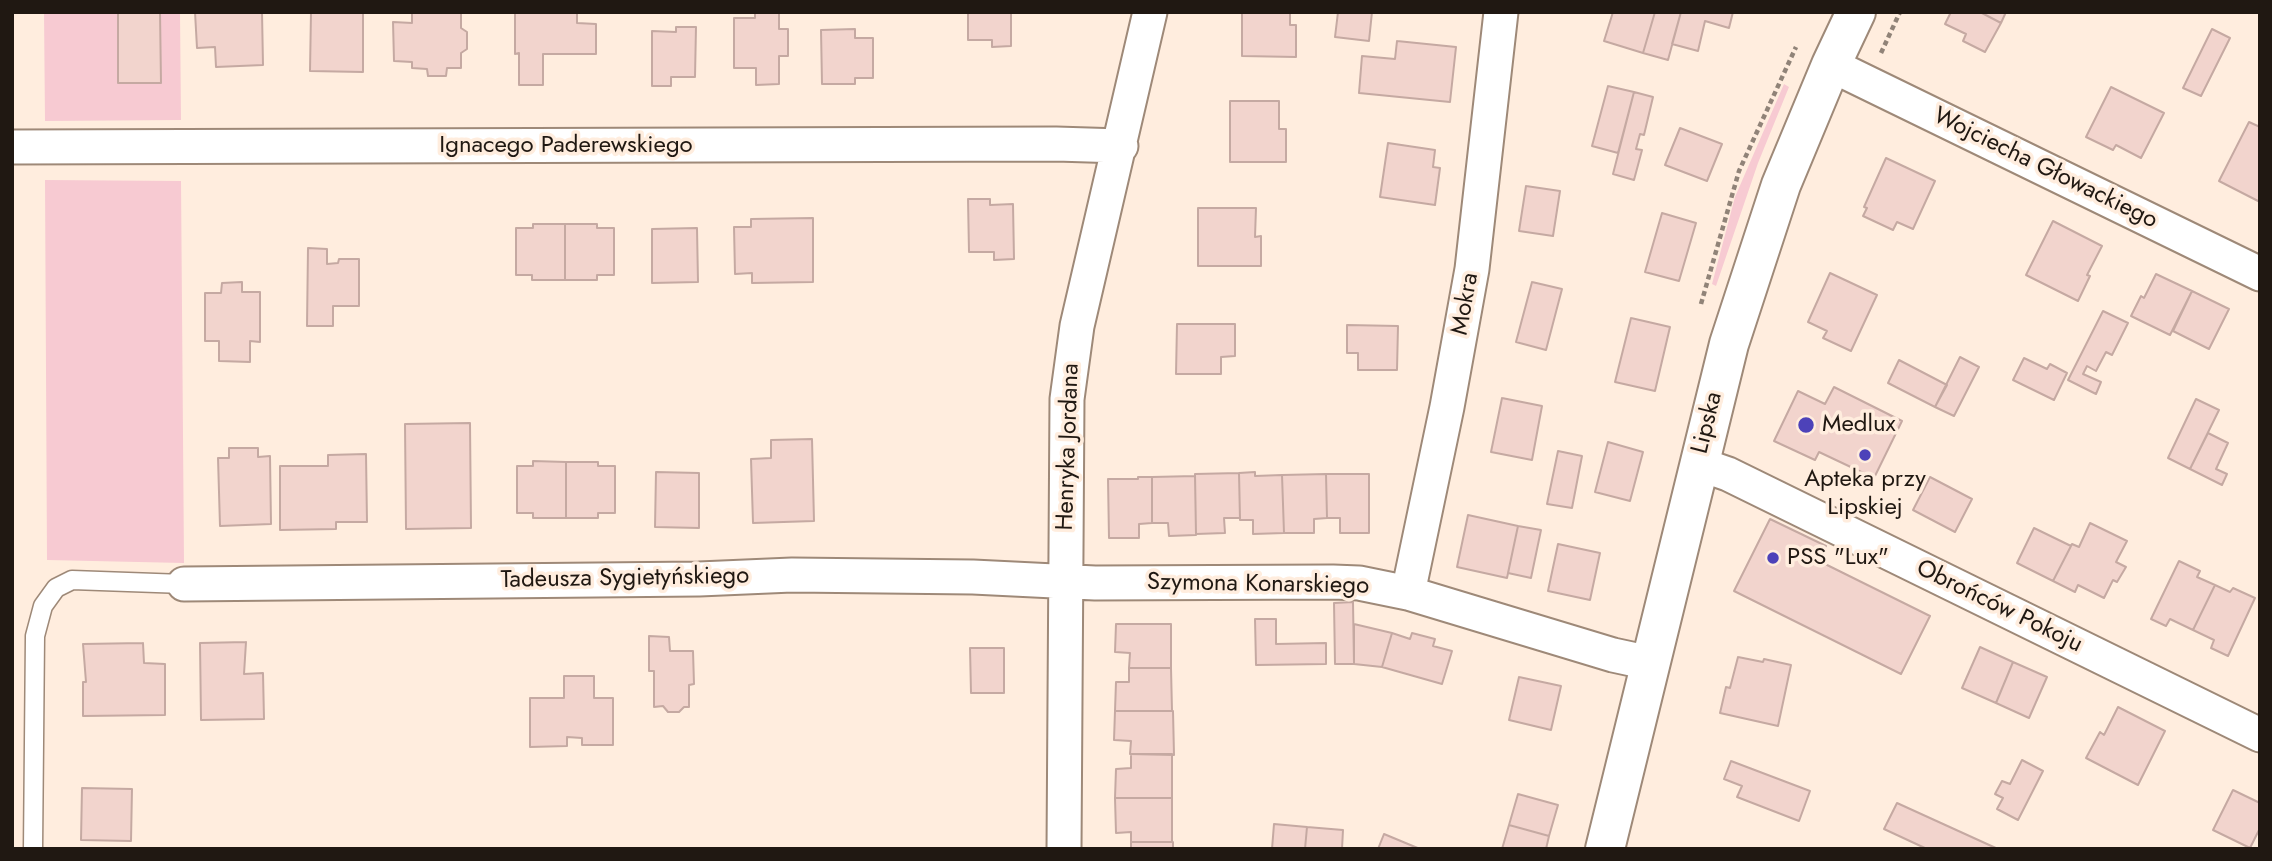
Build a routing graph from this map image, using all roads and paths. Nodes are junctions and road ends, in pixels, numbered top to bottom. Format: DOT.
graph roads {
  1 [pos="1150,12"];
  2 [pos="1501,12"];
  3 [pos="1856,12"];
  4 [pos="1900,12"];
  5 [pos="1831,65"];
  6 [pos="1867,82"];
  7 [pos="1121,146"];
  8 [pos="12,147"];
  9 [pos="2260,274"];
  10 [pos="1699,464"];
  11 [pos="1066,582"];
  12 [pos="184,584"];
  13 [pos="1408,593"];
  14 [pos="1650,663"];
  15 [pos="2260,735"];
  16 [pos="33,849"];
  17 [pos="1065,849"];
  18 [pos="1605,849"];
  1 -- 7 [label="street, Henryka Jordana"];
  2 -- 13 [label="street, Mokra"];
  3 -- 5 [label="main road, Lipska"];
  4 -- 6 [label="path"];
  5 -- 6 [label="street, Wojciecha Głowackiego"];
  5 -- 10 [label="main road, Lipska"];
  6 -- 9 [label="street, Wojciecha Głowackiego"];
  7 -- 8 [label="street, Ignacego Paderewskiego"];
  7 -- 11 [label="street, Henryka Jordana"];
  10 -- 14 [label="main road, Lipska"];
  10 -- 15 [label="street, Obrońców Pokoju"];
  11 -- 12 [label="street, Tadeusza Sygietyńskiego"];
  11 -- 13 [label="street, Szymona Konarskiego"];
  11 -- 17 [label="street, Henryka Jordana"];
  12 -- 16 [label="lane"];
  13 -- 14 [label="street, Szymona Konarskiego"];
  14 -- 18 [label="main road, Lipska"];
}
